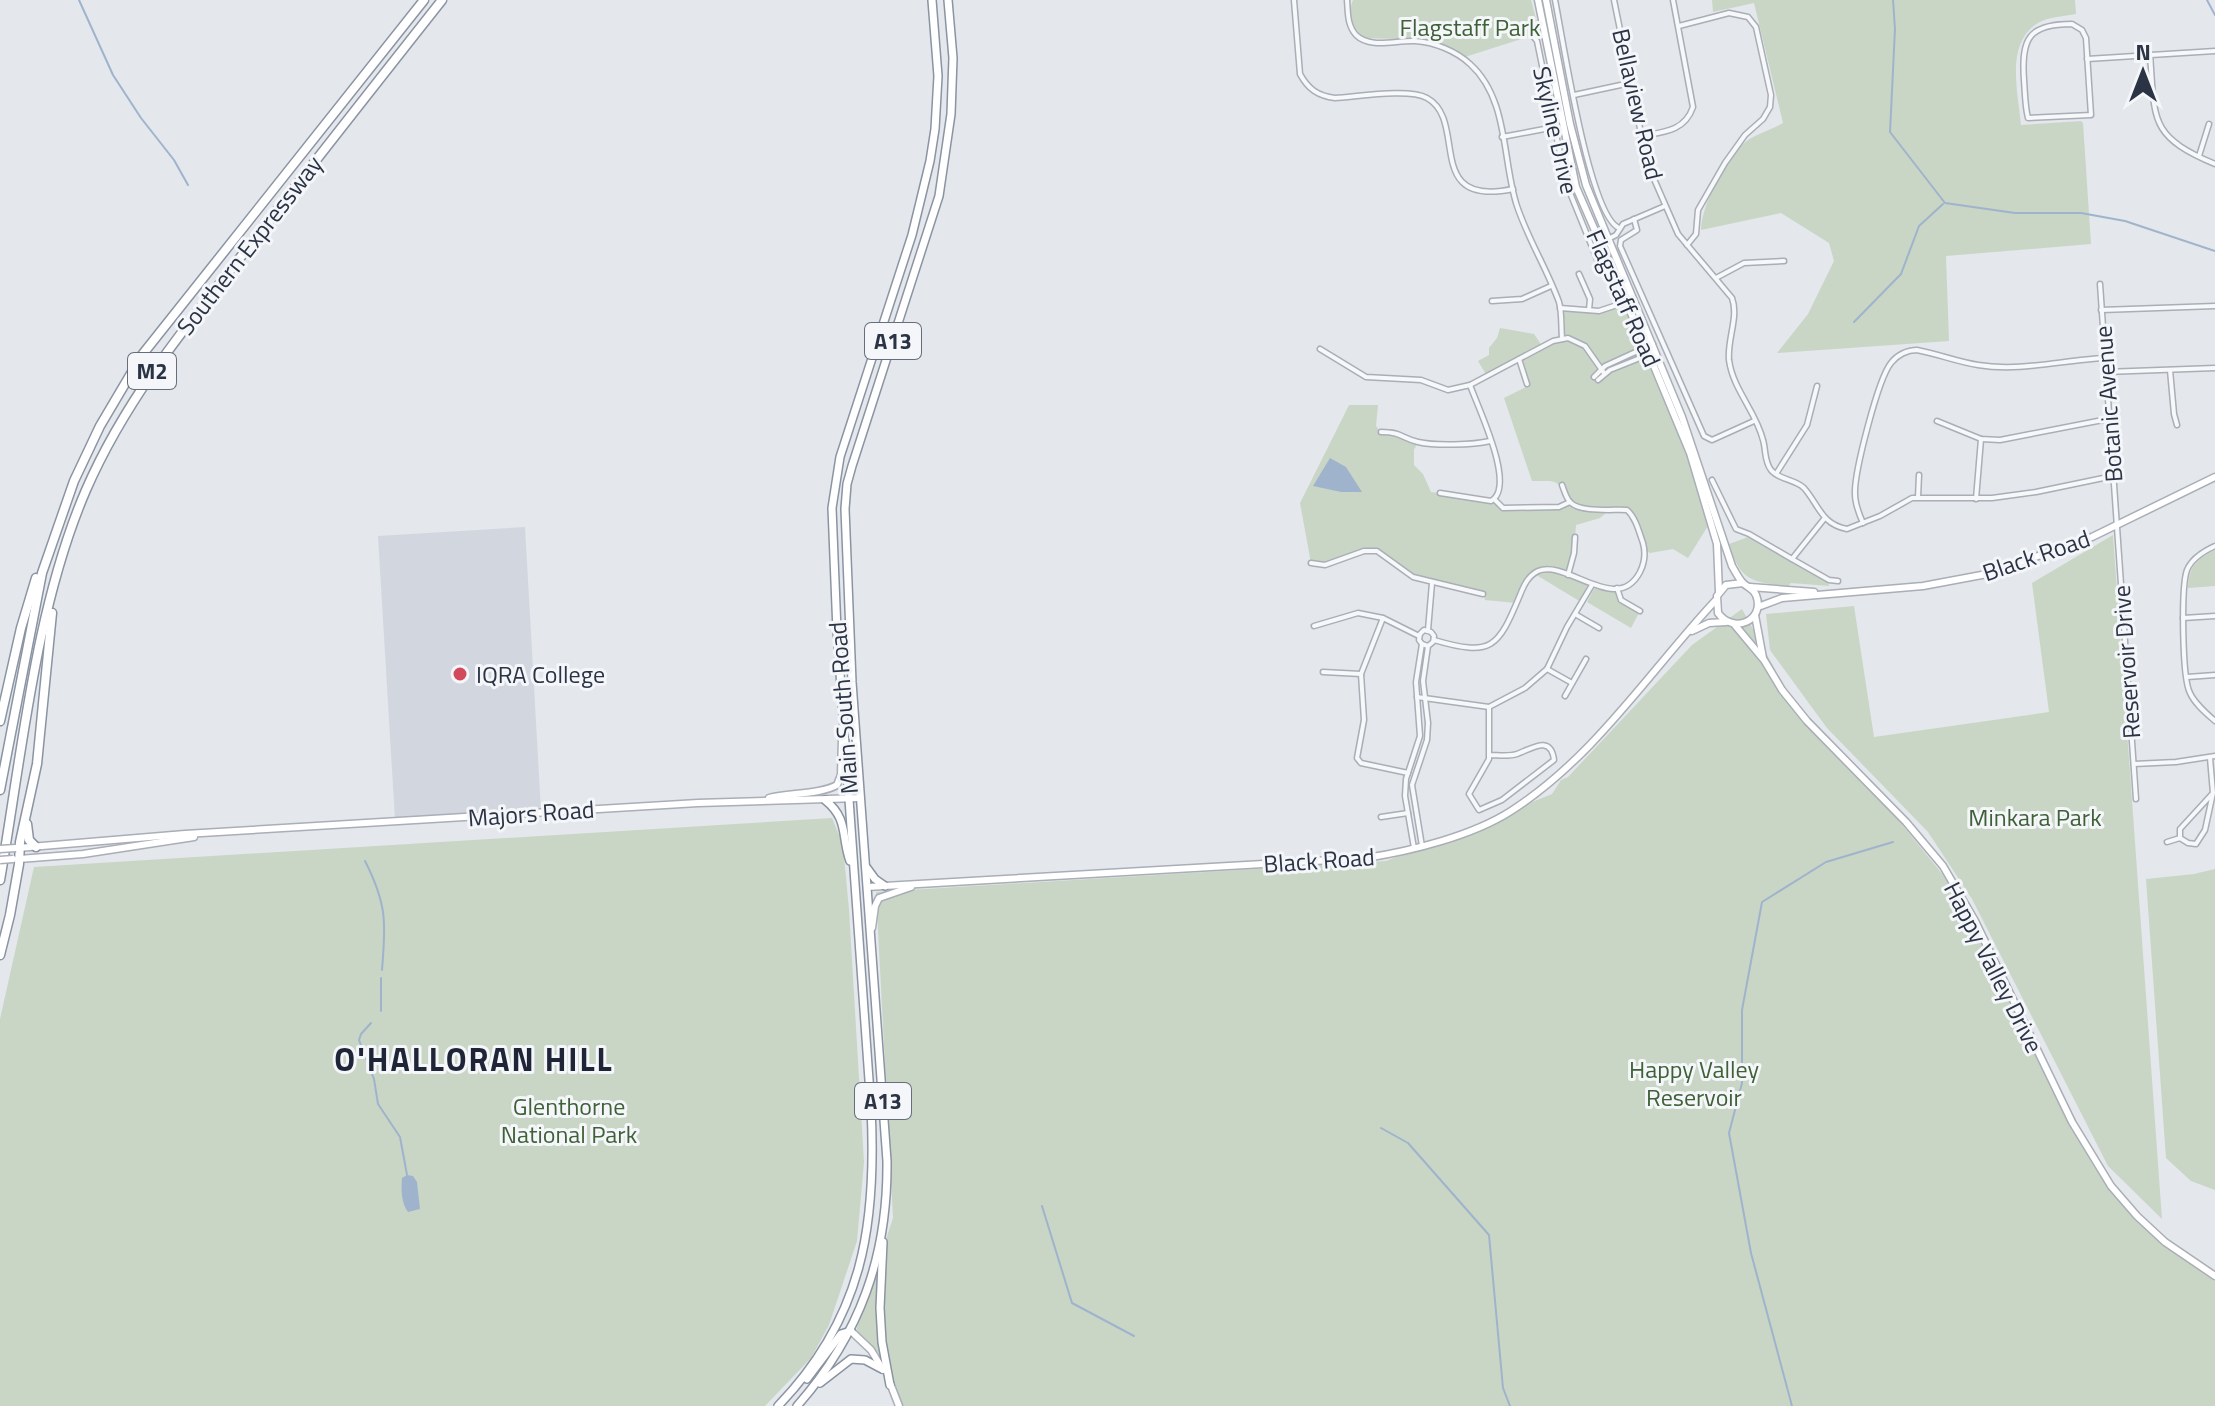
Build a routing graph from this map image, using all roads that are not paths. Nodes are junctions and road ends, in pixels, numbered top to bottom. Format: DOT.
graph roads {
  1 [pos="424,0"];
  2 [pos="442,0"];
  3 [pos="932,0"];
  4 [pos="948,0"];
  5 [pos="1294,0"];
  6 [pos="1347,0"];
  7 [pos="1538,0"];
  8 [pos="1546,0"];
  9 [pos="1555,0"];
  10 [pos="1614,0"];
  11 [pos="1673,0"];
  12 [pos="1679,26"];
  13 [pos="1532,35"];
  14 [pos="2215,51"];
  15 [pos="2150,54"];
  16 [pos="2087,59"];
  17 [pos="1630,83"];
  18 [pos="1574,95"];
  19 [pos="2209,124"];
  20 [pos="1563,125"];
  21 [pos="1641,136"];
  22 [pos="1502,137"];
  23 [pos="2198,157"];
  24 [pos="2215,164"];
  25 [pos="1513,189"];
  26 [pos="924,192"];
  27 [pos="939,196"];
  28 [pos="1665,206"];
  29 [pos="1634,219"];
  30 [pos="1619,228"];
  31 [pos="1603,242"];
  32 [pos="1687,245"];
  33 [pos="1784,261"];
  34 [pos="1593,269"];
  35 [pos="1588,275"];
  36 [pos="1716,278"];
  37 [pos="2100,284"];
  38 [pos="1551,286"];
  39 [pos="1492,301"];
  40 [pos="1614,306"];
  41 [pos="2215,306"];
  42 [pos="1560,308"];
  43 [pos="1589,310"];
  44 [pos="2101,310"];
  45 [pos="1562,338"];
  46 [pos="1320,349"];
  47 [pos="1651,349"];
  48 [pos="2104,358"];
  49 [pos="1519,359"];
  50 [pos="2215,368"];
  51 [pos="2170,370"];
  52 [pos="1603,371"];
  53 [pos="2105,372"];
  54 [pos="1596,378"];
  55 [pos="1527,384"];
  56 [pos="1470,385"];
  57 [pos="1817,386"];
  58 [pos="2108,419"];
  59 [pos="1754,421"];
  60 [pos="1937,421"];
  61 [pos="2177,425"];
  62 [pos="1381,432"];
  63 [pos="1981,439"];
  64 [pos="1490,441"];
  65 [pos="1776,474"];
  66 [pos="1919,475"];
  67 [pos="2113,476"];
  68 [pos="2215,477"];
  69 [pos="1712,480"];
  70 [pos="1562,485"];
  71 [pos="1440,493"];
  72 [pos="1918,497"];
  73 [pos="1976,499"];
  74 [pos="1495,500"];
  75 [pos="1570,502"];
  76 [pos="845,509"];
  77 [pos="1824,519"];
  78 [pos="1863,523"];
  79 [pos="2116,524"];
  80 [pos="1575,537"];
  81 [pos="2215,546"];
  82 [pos="47,556"];
  83 [pos="1792,559"];
  84 [pos="1311,563"];
  85 [pos="834,567"];
  86 [pos="1568,575"];
  87 [pos="56,579"];
  88 [pos="1838,581"];
  89 [pos="1432,583"];
  90 [pos="1592,585"];
  91 [pos="1746,585"];
  92 [pos="1617,588"];
  93 [pos="1719,592"];
  94 [pos="1483,594"];
  95 [pos="1845,594"];
  96 [pos="1715,601"];
  97 [pos="1640,611"];
  98 [pos="1756,611"];
  99 [pos="1575,614"];
  100 [pos="2215,616"];
  101 [pos="1383,618"];
  102 [pos="2183,618"];
  103 [pos="1730,623"];
  104 [pos="1314,626"];
  105 [pos="1599,628"];
  106 [pos="1428,630"];
  107 [pos="1688,633"];
  108 [pos="1419,636"];
  109 [pos="1434,640"];
  110 [pos="1422,644"];
  111 [pos="1428,646"];
  112 [pos="1586,659"];
  113 [pos="1764,660"];
  114 [pos="1547,669"];
  115 [pos="1323,672"];
  116 [pos="1361,674"];
  117 [pos="2215,675"];
  118 [pos="2187,677"];
  119 [pos="1572,683"];
  120 [pos="1424,696"];
  121 [pos="1565,696"];
  122 [pos="1417,697"];
  123 [pos="1489,707"];
  124 [pos="0,721"];
  125 [pos="2215,721"];
  126 [pos="844,729"];
  127 [pos="1489,755"];
  128 [pos="2212,757"];
  129 [pos="2134,764"];
  130 [pos="1408,773"];
  131 [pos="1414,776"];
  132 [pos="0,790"];
  133 [pos="2213,793"];
  134 [pos="860,798"];
  135 [pos="849,799"];
  136 [pos="2136,799"];
  137 [pos="825,800"];
  138 [pos="754,801"];
  139 [pos="1408,813"];
  140 [pos="27,815"];
  141 [pos="1381,817"];
  142 [pos="201,835"];
  143 [pos="2180,838"];
  144 [pos="2167,842"];
  145 [pos="36,847"];
  146 [pos="1418,847"];
  147 [pos="18,848"];
  148 [pos="0,849"];
  149 [pos="16,859"];
  150 [pos="0,860"];
  151 [pos="865,866"];
  152 [pos="854,871"];
  153 [pos="0,880"];
  154 [pos="918,885"];
  155 [pos="885,886"];
  156 [pos="867,887"];
  157 [pos="855,888"];
  158 [pos="871,936"];
  159 [pos="0,955"];
  160 [pos="884,1223"];
  161 [pos="2215,1276"];
  162 [pos="840,1318"];
  163 [pos="851,1331"];
  164 [pos="882,1369"];
  165 [pos="890,1385"];
  166 [pos="812,1389"];
  167 [pos="789,1394"];
  168 [pos="778,1406"];
  169 [pos="797,1406"];
  170 [pos="899,1406"];
  1 -- 82 [label="highway, Southern Expressway / M2"];
  2 -- 87 [label="highway, Southern Expressway / M2"];
  3 -- 26 [label="highway, Main South Road / A13"];
  4 -- 27 [label="highway, Main South Road / A13"];
  5 -- 25 [label="street"];
  6 -- 22 [label="street"];
  7 -- 20 [label="main road, Flagstaff Road"];
  8 -- 20 [label="main road, Flagstaff Road"];
  9 -- 18 [label="street, Flagstaff Road"];
  10 -- 17 [label="street, Bellaview Road"];
  11 -- 12 [label="street"];
  12 -- 21 [label="street"];
  12 -- 32 [label="street"];
  13 -- 20 [label="street, Skyline Drive"];
  14 -- 15 [label="street"];
  15 -- 16 [label="street"];
  15 -- 23 [label="street"];
  16 -- 16 [label="street"];
  17 -- 18 [label="street"];
  17 -- 21 [label="street, Bellaview Road"];
  18 -- 30 [label="street, Flagstaff Road"];
  19 -- 23 [label="street"];
  20 -- 22 [label="street"];
  20 -- 31 [label="main road, Flagstaff Road"];
  20 -- 34 [label="street, Skyline Drive"];
  21 -- 28 [label="street, Bellaview Road"];
  22 -- 25 [label="street"];
  23 -- 24 [label="street"];
  25 -- 38 [label="street"];
  26 -- 27 [label="highway"];
  26 -- 85 [label="highway, Main South Road / A13"];
  27 -- 76 [label="highway, Main South Road / A13"];
  28 -- 29 [label="street"];
  28 -- 32 [label="street, Bellaview Road"];
  29 -- 30 [label="street"];
  29 -- 59 [label="street"];
  30 -- 31 [label="street"];
  31 -- 47 [label="main road, Flagstaff Road"];
  32 -- 36 [label="street, Bellaview Road"];
  33 -- 36 [label="street"];
  35 -- 43 [label="street"];
  36 -- 59 [label="street, Bellaview Road"];
  37 -- 44 [label="street, Botanic Avenue"];
  38 -- 39 [label="street"];
  38 -- 42 [label="street"];
  40 -- 43 [label="street"];
  41 -- 44 [label="street"];
  42 -- 43 [label="street"];
  42 -- 45 [label="street"];
  44 -- 48 [label="street, Botanic Avenue"];
  45 -- 49 [label="street"];
  45 -- 52 [label="street"];
  46 -- 56 [label="street"];
  47 -- 52 [label="street"];
  47 -- 91 [label="main road, Flagstaff Road"];
  47 -- 93 [label="main road, Flagstaff Road"];
  48 -- 53 [label="street, Botanic Avenue"];
  48 -- 78 [label="street"];
  49 -- 55 [label="street"];
  49 -- 56 [label="street"];
  50 -- 51 [label="street"];
  51 -- 53 [label="street"];
  51 -- 61 [label="street"];
  52 -- 54 [label="street"];
  53 -- 58 [label="street, Botanic Avenue"];
  56 -- 64 [label="street"];
  57 -- 65 [label="street"];
  58 -- 63 [label="street"];
  58 -- 67 [label="street, Botanic Avenue"];
  59 -- 65 [label="street, Bellaview Road"];
  60 -- 63 [label="street"];
  62 -- 64 [label="street"];
  63 -- 73 [label="street"];
  64 -- 74 [label="street"];
  65 -- 77 [label="street"];
  66 -- 72 [label="street"];
  67 -- 73 [label="street"];
  67 -- 79 [label="street, Botanic Avenue"];
  68 -- 79 [label="main road, Black Road"];
  69 -- 83 [label="street"];
  70 -- 75 [label="street"];
  71 -- 74 [label="street"];
  72 -- 73 [label="street"];
  72 -- 78 [label="street"];
  74 -- 75 [label="street"];
  75 -- 92 [label="street"];
  76 -- 85 [label="highway"];
  76 -- 134 [label="highway, Main South Road / A13"];
  77 -- 78 [label="street"];
  77 -- 83 [label="street"];
  79 -- 95 [label="main road, Black Road"];
  79 -- 129 [label="street, Reservoir Drive"];
  80 -- 86 [label="street"];
  81 -- 102 [label="street"];
  82 -- 124 [label="highway"];
  82 -- 132 [label="highway, Southern Expressway / M2"];
  83 -- 88 [label="street"];
  84 -- 89 [label="street"];
  85 -- 126 [label="highway, Main South Road / A13"];
  86 -- 90 [label="street"];
  86 -- 109 [label="street"];
  87 -- 140 [label="highway"];
  87 -- 153 [label="highway, Southern Expressway / M2"];
  89 -- 94 [label="street"];
  89 -- 106 [label="street"];
  90 -- 92 [label="street"];
  90 -- 99 [label="street"];
  91 -- 93 [label="main road"];
  91 -- 95 [label="main road, Black Road"];
  91 -- 98 [label="main road"];
  92 -- 97 [label="street"];
  93 -- 96 [label="main road"];
  95 -- 98 [label="main road, Black Road"];
  96 -- 103 [label="main road"];
  96 -- 107 [label="main road, Black Road"];
  98 -- 103 [label="main road"];
  98 -- 113 [label="main road, Happy Valley Drive"];
  99 -- 105 [label="street"];
  99 -- 114 [label="street"];
  100 -- 102 [label="street"];
  101 -- 104 [label="street"];
  101 -- 108 [label="street"];
  101 -- 116 [label="street"];
  102 -- 118 [label="street"];
  103 -- 107 [label="main road"];
  103 -- 113 [label="main road, Happy Valley Drive"];
  106 -- 108 [label="street"];
  106 -- 109 [label="street"];
  107 -- 146 [label="main road, Black Road"];
  108 -- 110 [label="street"];
  109 -- 111 [label="street"];
  110 -- 111 [label="street"];
  110 -- 122 [label="street"];
  111 -- 120 [label="street"];
  112 -- 119 [label="street"];
  113 -- 161 [label="main road, Happy Valley Drive"];
  114 -- 119 [label="street"];
  114 -- 123 [label="street"];
  115 -- 116 [label="street"];
  116 -- 130 [label="street"];
  117 -- 118 [label="street"];
  118 -- 125 [label="street"];
  119 -- 121 [label="street"];
  120 -- 122 [label="street"];
  120 -- 123 [label="street"];
  120 -- 131 [label="street"];
  122 -- 130 [label="street"];
  123 -- 127 [label="street"];
  126 -- 135 [label="highway, Main South Road / A13"];
  126 -- 138 [label="main road, A13"];
  127 -- 127 [label="street"];
  128 -- 129 [label="street"];
  128 -- 133 [label="street"];
  129 -- 136 [label="street, Reservoir Drive"];
  130 -- 131 [label="street"];
  130 -- 139 [label="street"];
  131 -- 146 [label="street"];
  133 -- 143 [label="street"];
  133 -- 143 [label="street"];
  134 -- 135 [label="main road, Majors Road"];
  134 -- 151 [label="highway, Main South Road / A13"];
  135 -- 137 [label="main road, Majors Road"];
  135 -- 152 [label="highway, Main South Road / A13"];
  137 -- 138 [label="main road, Majors Road"];
  137 -- 152 [label="highway, A13"];
  138 -- 142 [label="main road, Majors Road"];
  139 -- 141 [label="street"];
  139 -- 146 [label="street"];
  140 -- 145 [label="highway"];
  140 -- 147 [label="highway"];
  142 -- 145 [label="main road, Majors Road"];
  142 -- 149 [label="main road, Majors Road"];
  143 -- 144 [label="street"];
  145 -- 147 [label="main road, Majors Road"];
  146 -- 154 [label="main road, Black Road"];
  147 -- 148 [label="main road, Majors Road, bridge"];
  147 -- 149 [label="highway"];
  149 -- 150 [label="main road, Majors Road, bridge"];
  149 -- 159 [label="highway"];
  151 -- 155 [label="highway"];
  151 -- 156 [label="highway, Main South Road / A13"];
  152 -- 157 [label="highway, Main South Road / A13"];
  154 -- 155 [label="main road, Black Road"];
  154 -- 158 [label="main road, A13"];
  155 -- 156 [label="main road, Black Road"];
  156 -- 157 [label="highway"];
  156 -- 158 [label="highway, Main South Road / A13"];
  157 -- 162 [label="highway, Main South Road / A13"];
  158 -- 160 [label="highway, Main South Road / A13"];
  160 -- 163 [label="highway, Main South Road / A13"];
  160 -- 165 [label="highway"];
  162 -- 163 [label="highway"];
  162 -- 167 [label="highway, Main South Road / A13"];
  163 -- 164 [label="main road"];
  163 -- 166 [label="highway, Main South Road / A13"];
  163 -- 167 [label="highway"];
  164 -- 165 [label="main road"];
  164 -- 166 [label="highway"];
  165 -- 170 [label="main road"];
  166 -- 169 [label="highway, Main South Road / A13"];
  167 -- 168 [label="highway, Main South Road / A13"];
}
